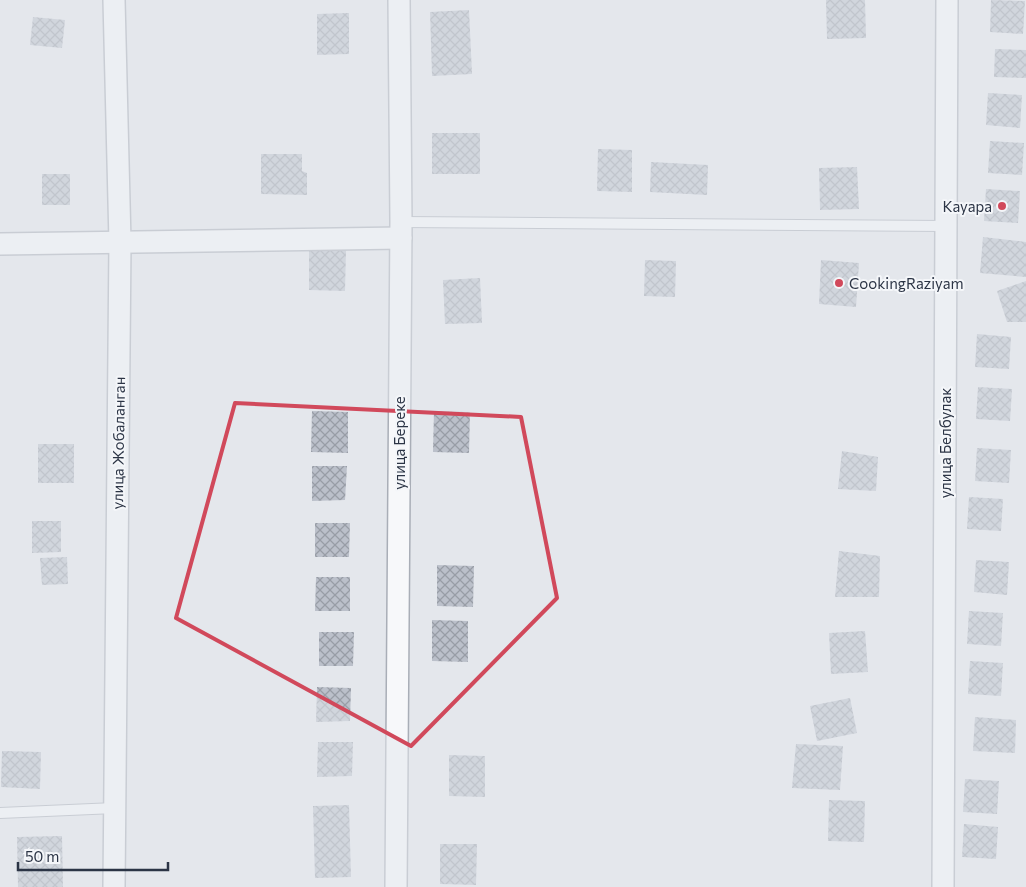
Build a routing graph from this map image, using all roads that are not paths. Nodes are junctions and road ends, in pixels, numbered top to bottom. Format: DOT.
graph roads {
  1 [pos="114,0"];
  2 [pos="399,0"];
  3 [pos="947,0"];
  4 [pos="946,226"];
  5 [pos="401,230"];
  6 [pos="120,242"];
  7 [pos="0,244"];
  8 [pos="114,808"];
  9 [pos="0,813"];
  10 [pos="114,887"];
  11 [pos="396,887"];
  12 [pos="942,887"];
  1 -- 6 [label="street, улица Жобаланган"];
  2 -- 5 [label="street, улица Береке"];
  3 -- 4 [label="street, улица Белбулак"];
  4 -- 5 [label="lane"];
  4 -- 12 [label="street, улица Белбулак"];
  5 -- 6 [label="street"];
  5 -- 11 [label="street, улица Береке"];
  6 -- 7 [label="street"];
  6 -- 8 [label="street, улица Жобаланган"];
  8 -- 9 [label="lane"];
  8 -- 10 [label="street, улица Жобаланган"];
}
